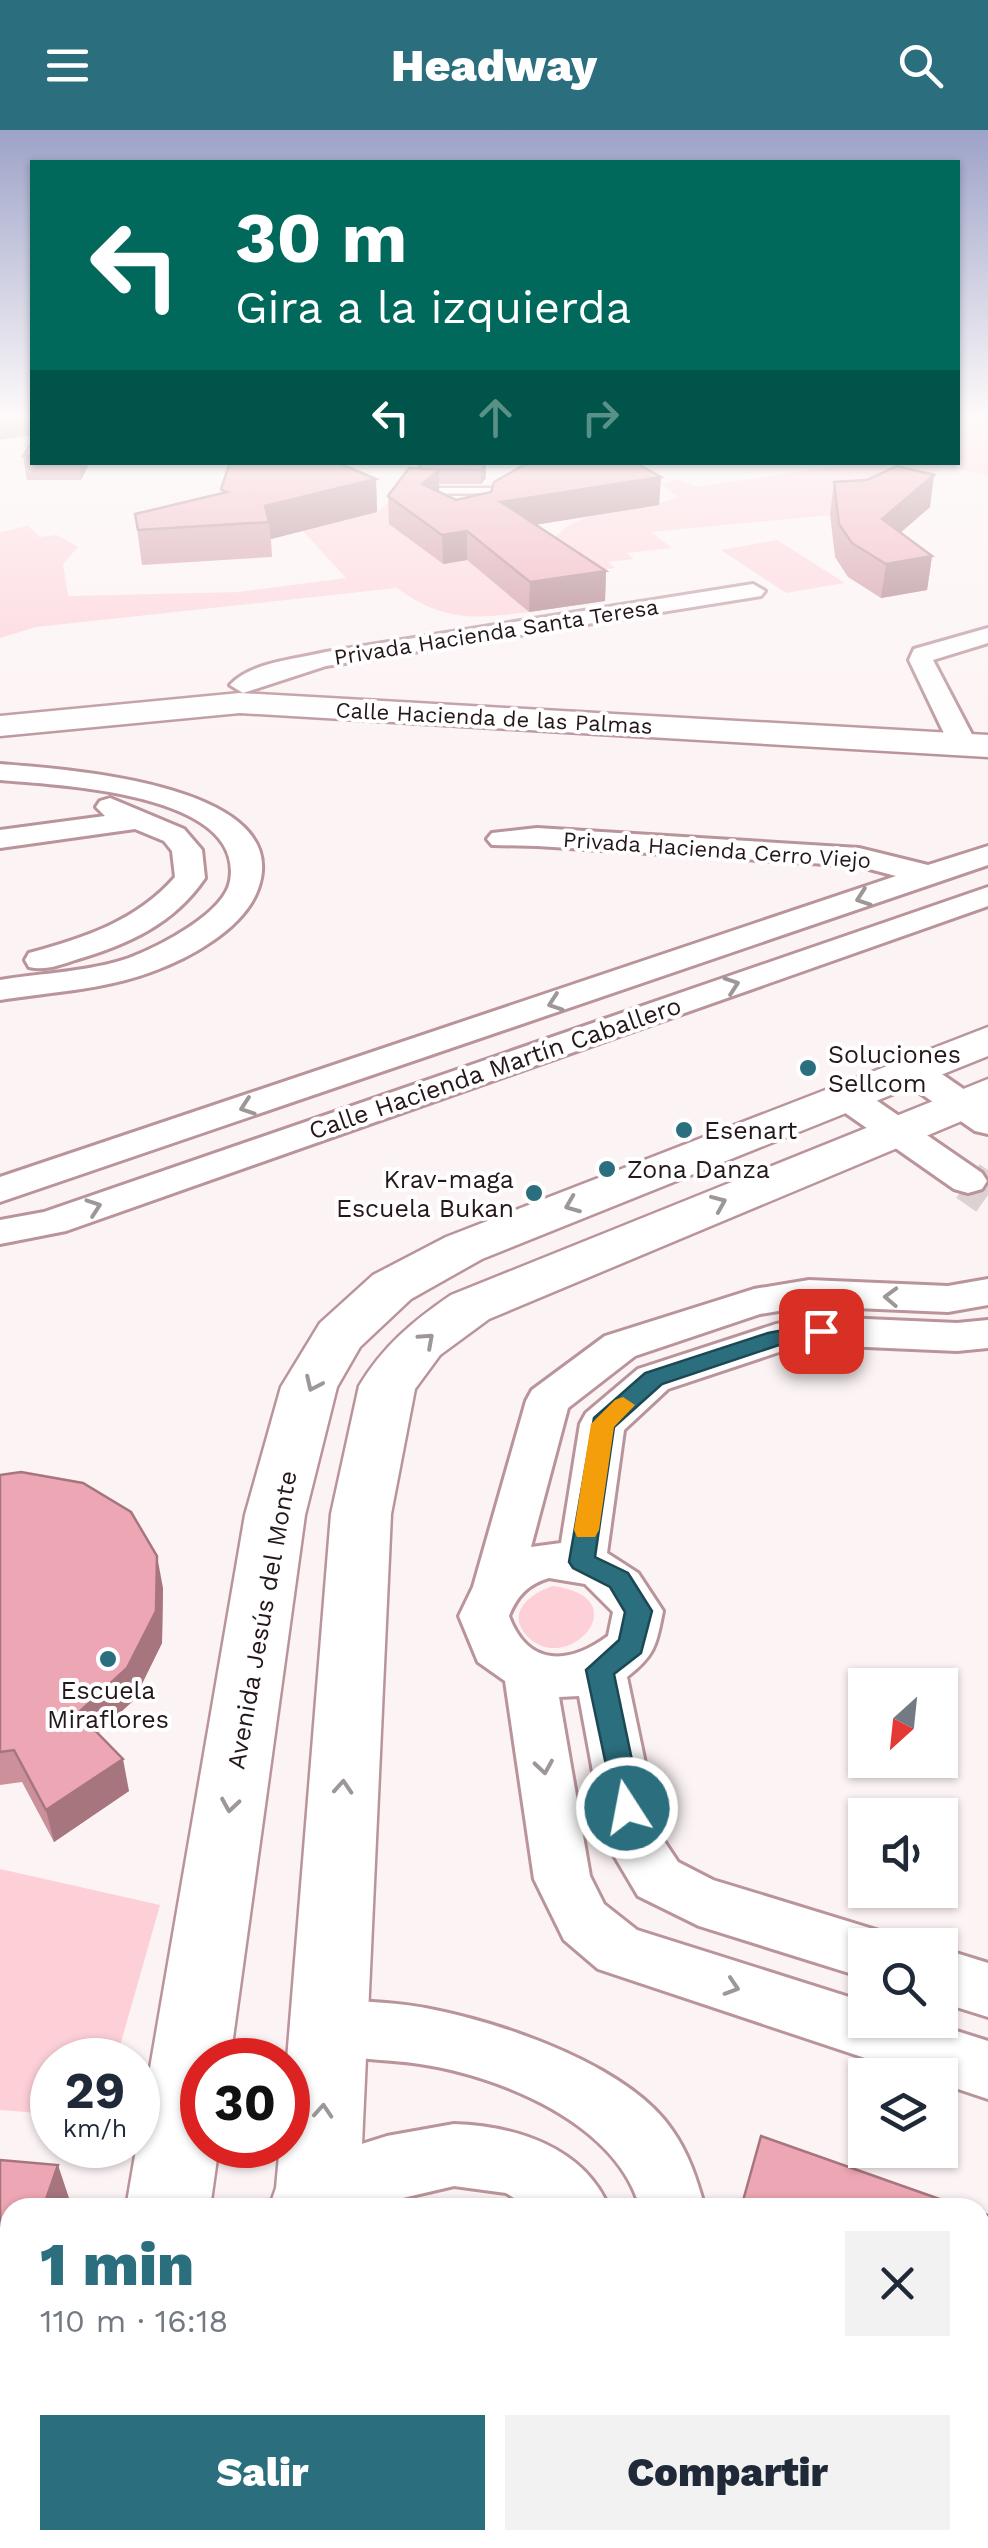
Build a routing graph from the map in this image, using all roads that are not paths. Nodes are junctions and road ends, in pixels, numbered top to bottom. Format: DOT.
graph roads {
  1 [pos="753,591"];
  2 [pos="988,635"];
  3 [pos="243,685"];
  4 [pos="0,705"];
  5 [pos="513,711"];
  6 [pos="0,726"];
  7 [pos="974,738"];
  8 [pos="0,772"];
  9 [pos="0,794"];
  10 [pos="72,800"];
  11 [pos="198,810"];
  12 [pos="144,819"];
  13 [pos="64,832"];
  14 [pos="502,838"];
  15 [pos="0,839"];
  16 [pos="988,854"];
  17 [pos="929,875"];
  18 [pos="988,896"];
  19 [pos="0,968"];
  20 [pos="0,990"];
  21 [pos="988,1040"];
  22 [pos="910,1069"];
  23 [pos="844,1096"];
  24 [pos="979,1107"];
  25 [pos="893,1130"];
  26 [pos="968,1181"];
  27 [pos="0,1190"];
  28 [pos="0,1232"];
  29 [pos="988,1292"];
  30 [pos="988,1334"];
  31 [pos="582,1562"];
  32 [pos="496,1585"];
  33 [pos="600,1670"];
  34 [pos="529,1671"];
  35 [pos="848,1947"];
  36 [pos="958,1981"];
  37 [pos="988,1990"];
  38 [pos="328,2027"];
  39 [pos="988,2070"];
  40 [pos="170,2198"];
  41 [pos="314,2198"];
  42 [pos="567,2198"];
  43 [pos="669,2198"];
  1 -- 3 [label="street, Privada Hacienda Santa Teresa"];
  2 -- 7 [label="street"];
  3 -- 4 [label="main road, Calle Hacienda de las Palmas"];
  3 -- 5 [label="main road, Calle Hacienda de las Palmas"];
  5 -- 6 [label="main road, Calle Hacienda de las Palmas"];
  5 -- 7 [label="main road, Calle Hacienda de las Palmas"];
  8 -- 11 [label="street"];
  9 -- 10 [label="street"];
  10 -- 12 [label="street"];
  10 -- 13 [label="street"];
  11 -- 12 [label="street"];
  11 -- 20 [label="street"];
  12 -- 13 [label="street"];
  12 -- 19 [label="street"];
  13 -- 15 [label="street"];
  14 -- 17 [label="street, Privada Hacienda Cerro Viejo"];
  16 -- 17 [label="street, Calle Hacienda Martín Caballero"];
  17 -- 27 [label="street, Calle Hacienda Martín Caballero, one-way"];
  28 -- 18 [label="street, Calle Hacienda Martín Caballero, one-way"];
  21 -- 22 [label="main road, Avenida Jesús del Monte"];
  22 -- 23 [label="main road, Avenida Jesús del Monte"];
  22 -- 24 [label="street"];
  23 -- 25 [label="street"];
  23 -- 40 [label="main road, Avenida Jesús del Monte, one-way"];
  24 -- 25 [label="main road"];
  25 -- 26 [label="street"];
  38 -- 25 [label="main road, one-way"];
  29 -- 32 [label="street, one-way"];
  30 -- 31 [label="street"];
  31 -- 32 [label="street"];
  31 -- 33 [label="street"];
  32 -- 34 [label="street"];
  33 -- 34 [label="street"];
  33 -- 35 [label="street"];
  34 -- 39 [label="street, one-way"];
  36 -- 37 [label="street"];
  41 -- 38 [label="main road, one-way"];
  38 -- 43 [label="street"];
  41 -- 42 [label="street"];
}
